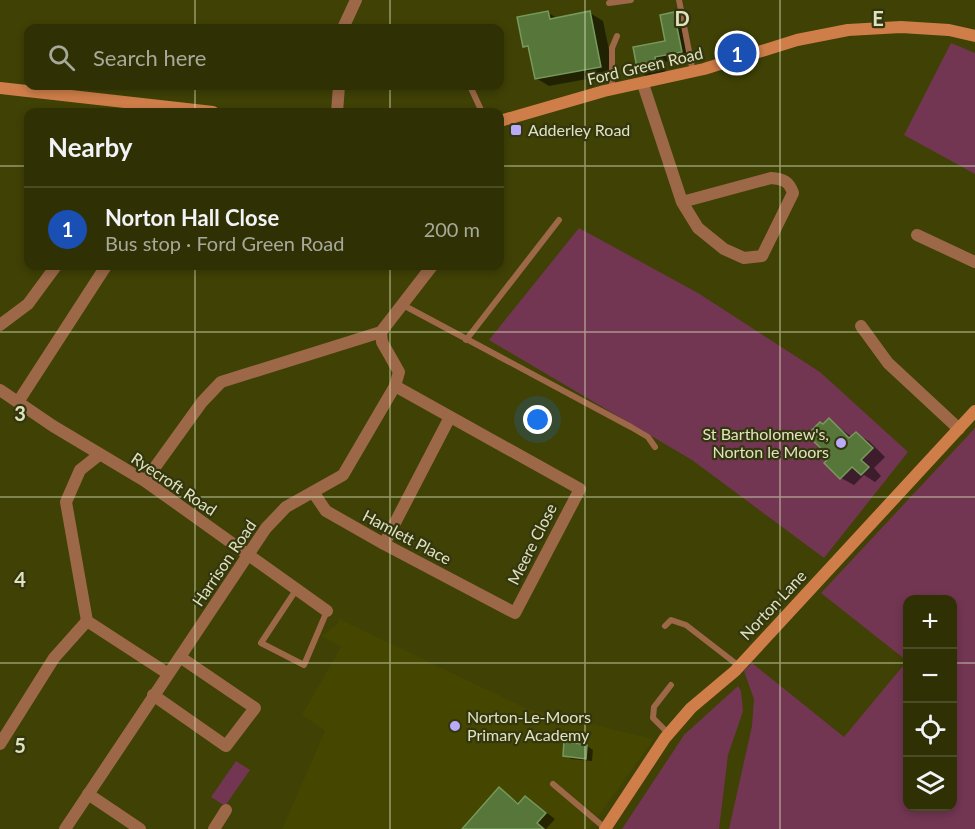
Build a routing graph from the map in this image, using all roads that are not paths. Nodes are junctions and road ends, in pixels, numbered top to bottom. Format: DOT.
graph roads {
  1 [pos="356,0"];
  2 [pos="631,0"];
  3 [pos="679,0"];
  4 [pos="609,3"];
  5 [pos="345,24"];
  6 [pos="617,36"];
  7 [pos="975,36"];
  8 [pos="693,72"];
  9 [pos="643,84"];
  10 [pos="0,88"];
  11 [pos="339,90"];
  12 [pos="472,90"];
  13 [pos="612,90"];
  14 [pos="149,108"];
  15 [pos="337,108"];
  16 [pos="480,108"];
  17 [pos="504,120"];
  18 [pos="682,202"];
  19 [pos="559,220"];
  20 [pos="917,235"];
  21 [pos="975,262"];
  22 [pos="53,270"];
  23 [pos="103,270"];
  24 [pos="429,270"];
  25 [pos="403,305"];
  26 [pos="0,326"];
  27 [pos="861,326"];
  28 [pos="381,332"];
  29 [pos="466,340"];
  30 [pos="395,386"];
  31 [pos="0,390"];
  32 [pos="18,402"];
  33 [pos="975,411"];
  34 [pos="450,417"];
  35 [pos="959,429"];
  36 [pos="655,447"];
  37 [pos="99,455"];
  38 [pos="145,481"];
  39 [pos="313,492"];
  40 [pos="384,544"];
  41 [pos="248,555"];
  42 [pos="296,590"];
  43 [pos="494,601"];
  44 [pos="327,611"];
  45 [pos="87,621"];
  46 [pos="665,626"];
  47 [pos="180,657"];
  48 [pos="740,666"];
  49 [pos="167,673"];
  50 [pos="671,685"];
  51 [pos="153,695"];
  52 [pos="668,733"];
  53 [pos="0,744"];
  54 [pos="553,784"];
  55 [pos="88,794"];
  56 [pos="226,810"];
  57 [pos="65,829"];
  58 [pos="140,829"];
  59 [pos="214,829"];
  60 [pos="605,829"];
  1 -- 5 [label="street"];
  2 -- 4 [label="lane"];
  3 -- 8 [label="lane"];
  6 -- 13 [label="lane"];
  7 -- 8 [label="main road, Ford Green Road"];
  8 -- 9 [label="main road, Ford Green Road"];
  9 -- 13 [label="main road, Ford Green Road"];
  9 -- 18 [label="street"];
  10 -- 14 [label="main road"];
  11 -- 15 [label="street"];
  12 -- 16 [label="lane"];
  13 -- 17 [label="main road, Ford Green Road"];
  18 -- 18 [label="street"];
  19 -- 29 [label="lane"];
  20 -- 21 [label="street"];
  22 -- 26 [label="street"];
  23 -- 32 [label="street"];
  24 -- 25 [label="street"];
  25 -- 28 [label="street"];
  25 -- 29 [label="lane"];
  27 -- 35 [label="street"];
  28 -- 30 [label="street"];
  28 -- 38 [label="street"];
  29 -- 36 [label="lane"];
  30 -- 34 [label="street"];
  30 -- 39 [label="street, Harrison Road"];
  31 -- 32 [label="street, Ryecroft Road"];
  32 -- 37 [label="street, Ryecroft Road"];
  33 -- 35 [label="main road, Norton Lane"];
  34 -- 40 [label="street"];
  34 -- 43 [label="street, Meere Close"];
  35 -- 48 [label="main road, Norton Lane"];
  37 -- 38 [label="street, Ryecroft Road"];
  37 -- 45 [label="street"];
  38 -- 41 [label="street, Ryecroft Road"];
  39 -- 40 [label="street, Hamlett Place"];
  39 -- 41 [label="street, Harrison Road"];
  40 -- 43 [label="street, Hamlett Place"];
  41 -- 42 [label="street, Ryecroft Road"];
  41 -- 47 [label="street, Harrison Road"];
  42 -- 44 [label="street, Ryecroft Road"];
  42 -- 44 [label="lane"];
  45 -- 49 [label="street"];
  45 -- 53 [label="street"];
  46 -- 48 [label="lane"];
  47 -- 49 [label="street, Harrison Road"];
  47 -- 51 [label="street"];
  48 -- 52 [label="main road, Norton Lane"];
  49 -- 51 [label="street, Harrison Road"];
  50 -- 52 [label="lane"];
  51 -- 55 [label="street, Harrison Road"];
  52 -- 60 [label="main road, Norton Lane"];
  54 -- 60 [label="lane"];
  55 -- 57 [label="street, Harrison Road"];
  55 -- 58 [label="street"];
  56 -- 59 [label="street"];
}
